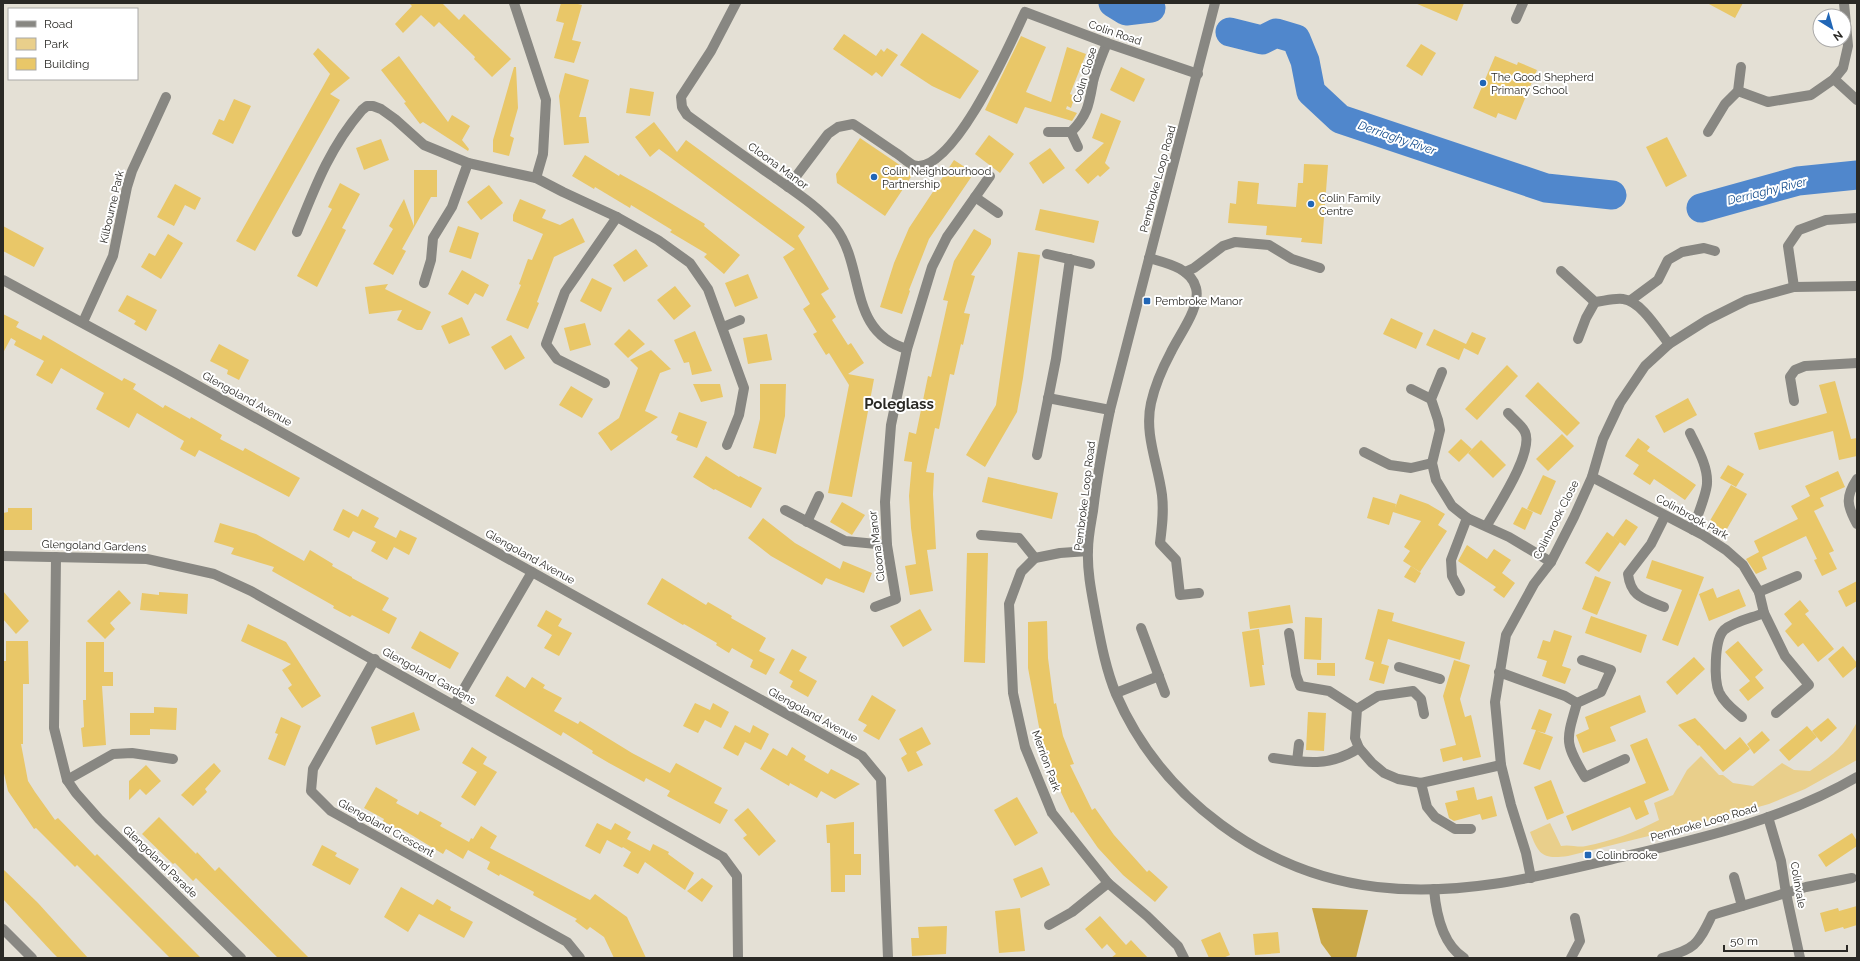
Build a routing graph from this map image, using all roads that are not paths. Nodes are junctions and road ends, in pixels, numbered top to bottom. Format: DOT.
graph roads {
  1 [pos="514,3"];
  2 [pos="736,3"];
  3 [pos="1215,3"];
  4 [pos="1523,3"];
  5 [pos="1844,3"];
  6 [pos="1516,19"];
  7 [pos="1107,43"];
  8 [pos="1741,67"];
  9 [pos="1198,74"];
  10 [pos="1834,79"];
  11 [pos="1738,91"];
  12 [pos="166,98"];
  13 [pos="1855,99"];
  14 [pos="1048,132"];
  15 [pos="1070,132"];
  16 [pos="1708,132"];
  17 [pos="1078,148"];
  18 [pos="468,163"];
  19 [pos="990,176"];
  20 [pos="536,178"];
  21 [pos="788,187"];
  22 [pos="975,197"];
  23 [pos="998,213"];
  24 [pos="617,217"];
  25 [pos="1857,218"];
  26 [pos="297,232"];
  27 [pos="1715,251"];
  28 [pos="1047,254"];
  29 [pos="1149,258"];
  30 [pos="1070,259"];
  31 [pos="1090,264"];
  32 [pos="1320,268"];
  33 [pos="1561,271"];
  34 [pos="1185,272"];
  35 [pos="3,280"];
  36 [pos="424,283"];
  37 [pos="1857,286"];
  38 [pos="1794,287"];
  39 [pos="1631,300"];
  40 [pos="1595,302"];
  41 [pos="740,320"];
  42 [pos="83,322"];
  43 [pos="723,327"];
  44 [pos="1578,339"];
  45 [pos="1669,344"];
  46 [pos="906,349"];
  47 [pos="1857,363"];
  48 [pos="1442,372"];
  49 [pos="605,383"];
  50 [pos="1411,389"];
  51 [pos="1048,398"];
  52 [pos="1431,399"];
  53 [pos="1794,401"];
  54 [pos="1110,410"];
  55 [pos="1508,413"];
  56 [pos="1690,433"];
  57 [pos="728,445"];
  58 [pos="1364,452"];
  59 [pos="1037,455"];
  60 [pos="1432,463"];
  61 [pos="1592,477"];
  62 [pos="1857,478"];
  63 [pos="819,496"];
  64 [pos="785,510"];
  65 [pos="1665,516"];
  66 [pos="1468,518"];
  67 [pos="807,522"];
  68 [pos="1857,524"];
  69 [pos="1487,525"];
  70 [pos="1693,530"];
  71 [pos="981,535"];
  72 [pos="887,545"];
  73 [pos="1088,551"];
  74 [pos="3,556"];
  75 [pos="56,557"];
  76 [pos="1035,558"];
  77 [pos="1551,562"];
  78 [pos="532,572"];
  79 [pos="1797,576"];
  80 [pos="1460,591"];
  81 [pos="1760,592"];
  82 [pos="1199,593"];
  83 [pos="875,607"];
  84 [pos="1664,607"];
  85 [pos="1764,613"];
  86 [pos="1141,628"];
  87 [pos="1289,633"];
  88 [pos="375,659"];
  89 [pos="1582,660"];
  90 [pos="1399,667"];
  91 [pos="1499,672"];
  92 [pos="1420,674"];
  93 [pos="1159,676"];
  94 [pos="1440,679"];
  95 [pos="1413,691"];
  96 [pos="1116,693"];
  97 [pos="1166,693"];
  98 [pos="1577,703"];
  99 [pos="455,704"];
  100 [pos="1357,709"];
  101 [pos="1776,713"];
  102 [pos="1424,714"];
  103 [pos="1742,717"];
  104 [pos="1299,744"];
  105 [pos="1359,748"];
  106 [pos="1273,758"];
  107 [pos="173,759"];
  108 [pos="1625,759"];
  109 [pos="1297,762"];
  110 [pos="1501,765"];
  111 [pos="1857,778"];
  112 [pos="67,780"];
  113 [pos="1421,783"];
  114 [pos="1768,818"];
  115 [pos="1471,829"];
  116 [pos="1734,877"];
  117 [pos="1531,878"];
  118 [pos="1852,878"];
  119 [pos="1108,883"];
  120 [pos="1434,889"];
  121 [pos="1786,893"];
  122 [pos="1742,906"];
  123 [pos="1575,918"];
  124 [pos="1049,925"];
  125 [pos="3,929"];
  126 [pos="32,958"];
  127 [pos="241,958"];
  128 [pos="580,958"];
  129 [pos="738,958"];
  130 [pos="888,958"];
  131 [pos="1184,958"];
  132 [pos="1464,958"];
  133 [pos="1571,958"];
  134 [pos="1662,958"];
  135 [pos="1800,958"];
  1 -- 20 [label="street"];
  2 -- 21 [label="street, Cloona Manor"];
  3 -- 9 [label="street, Pembroke Loop Road"];
  4 -- 6 [label="street"];
  5 -- 10 [label="street"];
  7 -- 9 [label="street, Colin Road"];
  7 -- 15 [label="street, Colin Close"];
  7 -- 21 [label="street, Colin Road"];
  8 -- 11 [label="street"];
  9 -- 29 [label="street, Pembroke Loop Road"];
  10 -- 11 [label="street"];
  10 -- 13 [label="street"];
  11 -- 16 [label="street"];
  12 -- 42 [label="street, Kilbourne Park"];
  14 -- 15 [label="street"];
  15 -- 17 [label="street"];
  18 -- 20 [label="street"];
  18 -- 26 [label="street"];
  18 -- 36 [label="street"];
  19 -- 22 [label="street, Cloona Manor"];
  20 -- 24 [label="street"];
  21 -- 46 [label="street, Cloona Manor"];
  22 -- 23 [label="street"];
  22 -- 46 [label="street, Cloona Manor"];
  24 -- 43 [label="street"];
  24 -- 49 [label="street"];
  25 -- 38 [label="street"];
  27 -- 39 [label="street"];
  28 -- 30 [label="street"];
  29 -- 34 [label="street"];
  29 -- 54 [label="street, Pembroke Loop Road"];
  30 -- 31 [label="street"];
  30 -- 51 [label="street"];
  32 -- 34 [label="street"];
  33 -- 40 [label="street"];
  34 -- 82 [label="street"];
  35 -- 42 [label="street, Glengoland Avenue"];
  37 -- 38 [label="street, Colinbrook Close"];
  38 -- 45 [label="street, Colinbrook Close"];
  39 -- 40 [label="street"];
  39 -- 45 [label="street"];
  40 -- 44 [label="street"];
  41 -- 43 [label="street"];
  42 -- 78 [label="street, Glengoland Avenue"];
  43 -- 57 [label="street"];
  45 -- 61 [label="street, Colinbrook Close"];
  46 -- 72 [label="street, Cloona Manor"];
  47 -- 53 [label="street"];
  48 -- 52 [label="street"];
  50 -- 52 [label="street"];
  51 -- 54 [label="street"];
  51 -- 59 [label="street"];
  52 -- 60 [label="street"];
  54 -- 73 [label="street, Pembroke Loop Road"];
  55 -- 69 [label="street"];
  56 -- 70 [label="street"];
  58 -- 60 [label="street"];
  60 -- 66 [label="street"];
  61 -- 65 [label="street, Colinbrook Park"];
  61 -- 77 [label="street, Colinbrook Close"];
  62 -- 68 [label="street"];
  63 -- 67 [label="street"];
  64 -- 67 [label="street"];
  65 -- 70 [label="street, Colinbrook Park"];
  65 -- 84 [label="street"];
  66 -- 69 [label="street"];
  66 -- 80 [label="street"];
  67 -- 72 [label="street"];
  69 -- 77 [label="street"];
  70 -- 81 [label="street, Colinbrook Park"];
  71 -- 76 [label="street"];
  72 -- 83 [label="street, Cloona Manor"];
  73 -- 76 [label="street"];
  73 -- 96 [label="street, Pembroke Loop Road"];
  74 -- 75 [label="street, Glengoland Gardens"];
  75 -- 88 [label="street, Glengoland Gardens"];
  75 -- 112 [label="street, Glengoland Parade"];
  76 -- 119 [label="street, Merrion Park"];
  77 -- 91 [label="street, Colinbrook Close"];
  78 -- 99 [label="street"];
  78 -- 130 [label="street, Glengoland Avenue"];
  79 -- 81 [label="street"];
  81 -- 85 [label="street, Colinbrook Park"];
  85 -- 101 [label="street, Colinbrook Park"];
  85 -- 103 [label="street"];
  86 -- 93 [label="street"];
  87 -- 100 [label="street"];
  88 -- 99 [label="street, Glengoland Gardens"];
  88 -- 128 [label="street, Glengoland Crescent"];
  89 -- 98 [label="street"];
  90 -- 92 [label="street"];
  91 -- 98 [label="street"];
  91 -- 110 [label="street, Colinbrook Close"];
  92 -- 94 [label="street"];
  92 -- 95 [label="street"];
  93 -- 96 [label="street"];
  93 -- 97 [label="street"];
  95 -- 100 [label="street"];
  95 -- 102 [label="street"];
  96 -- 120 [label="street, Pembroke Loop Road"];
  98 -- 108 [label="street"];
  99 -- 129 [label="street, Glengoland Gardens"];
  100 -- 105 [label="street"];
  104 -- 109 [label="street"];
  105 -- 109 [label="street"];
  105 -- 113 [label="street"];
  106 -- 109 [label="street"];
  107 -- 112 [label="street"];
  110 -- 113 [label="street"];
  110 -- 117 [label="street, Colinbrook Close"];
  111 -- 114 [label="street, Pembroke Loop Road"];
  112 -- 127 [label="street, Glengoland Parade"];
  113 -- 115 [label="street"];
  114 -- 117 [label="street, Pembroke Loop Road"];
  114 -- 121 [label="street, Colinvale"];
  116 -- 122 [label="street"];
  117 -- 120 [label="street, Pembroke Loop Road"];
  118 -- 121 [label="street"];
  119 -- 124 [label="street"];
  119 -- 131 [label="street, Merrion Park"];
  120 -- 132 [label="street"];
  121 -- 122 [label="street"];
  121 -- 135 [label="street, Colinvale"];
  122 -- 134 [label="street"];
  123 -- 133 [label="street"];
  125 -- 126 [label="street"];
}
